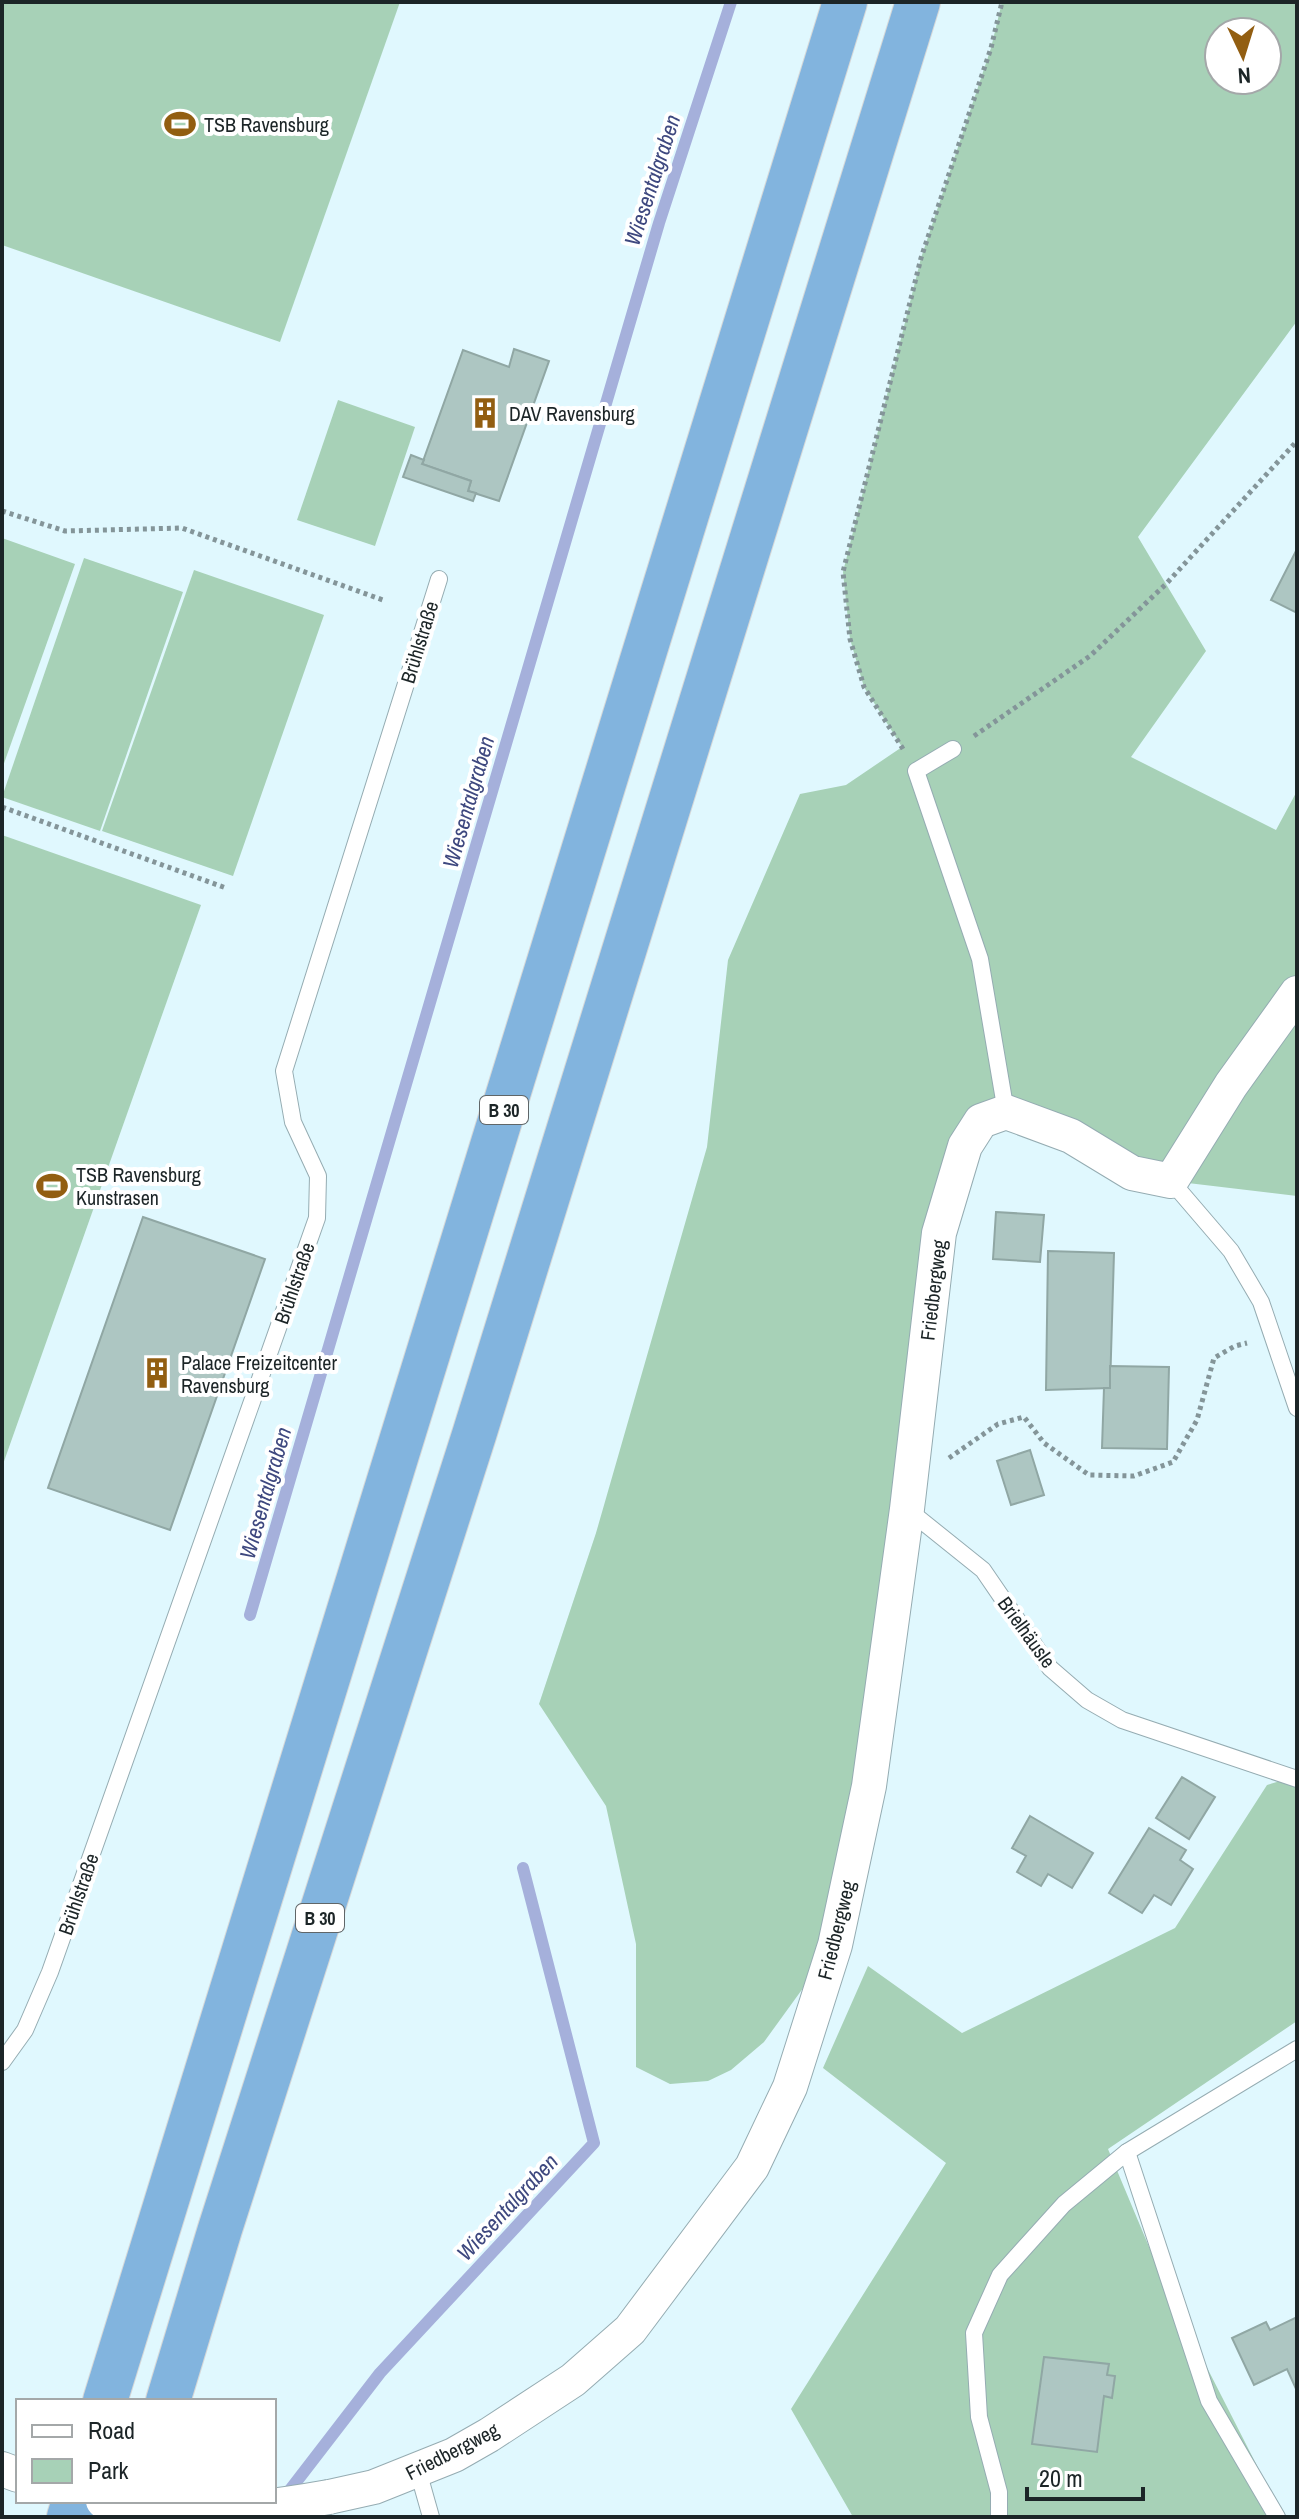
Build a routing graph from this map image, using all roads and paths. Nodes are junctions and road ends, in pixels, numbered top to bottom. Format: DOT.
graph roads {
  1 [pos="845,2"];
  2 [pos="918,2"];
  3 [pos="1002,2"];
  4 [pos="1297,441"];
  5 [pos="2,511"];
  6 [pos="439,579"];
  7 [pos="383,600"];
  8 [pos="902,747"];
  9 [pos="953,749"];
  10 [pos="2,807"];
  11 [pos="226,888"];
  12 [pos="1297,993"];
  13 [pos="1006,1112"];
  14 [pos="1171,1181"];
  15 [pos="1272,1337"];
  16 [pos="1297,1408"];
  17 [pos="908,1498"];
  18 [pos="1297,1779"];
  19 [pos="1297,2049"];
  20 [pos="2,2062"];
  21 [pos="1127,2152"];
  22 [pos="106,2399"];
  23 [pos="169,2399"];
  24 [pos="418,2471"];
  25 [pos="115,2503"];
  26 [pos="431,2517"];
  27 [pos="999,2517"];
  28 [pos="1277,2517"];
  1 -- 22 [label="highway, B 30"];
  2 -- 23 [label="highway, B 30"];
  3 -- 8 [label="path"];
  4 -- 9 [label="path"];
  5 -- 7 [label="path"];
  6 -- 20 [label="lane, Brühlstraße"];
  9 -- 13 [label="lane"];
  10 -- 11 [label="path"];
  12 -- 14 [label="street"];
  13 -- 14 [label="street"];
  13 -- 17 [label="street, Friedbergweg"];
  14 -- 15 [label="lane"];
  15 -- 16 [label="lane"];
  15 -- 17 [label="path"];
  17 -- 18 [label="lane, Brielhäusle"];
  17 -- 24 [label="street, Friedbergweg"];
  19 -- 21 [label="lane"];
  21 -- 27 [label="lane"];
  21 -- 28 [label="lane"];
  24 -- 25 [label="street, Friedbergweg, bridge"];
  24 -- 26 [label="lane"];
}
